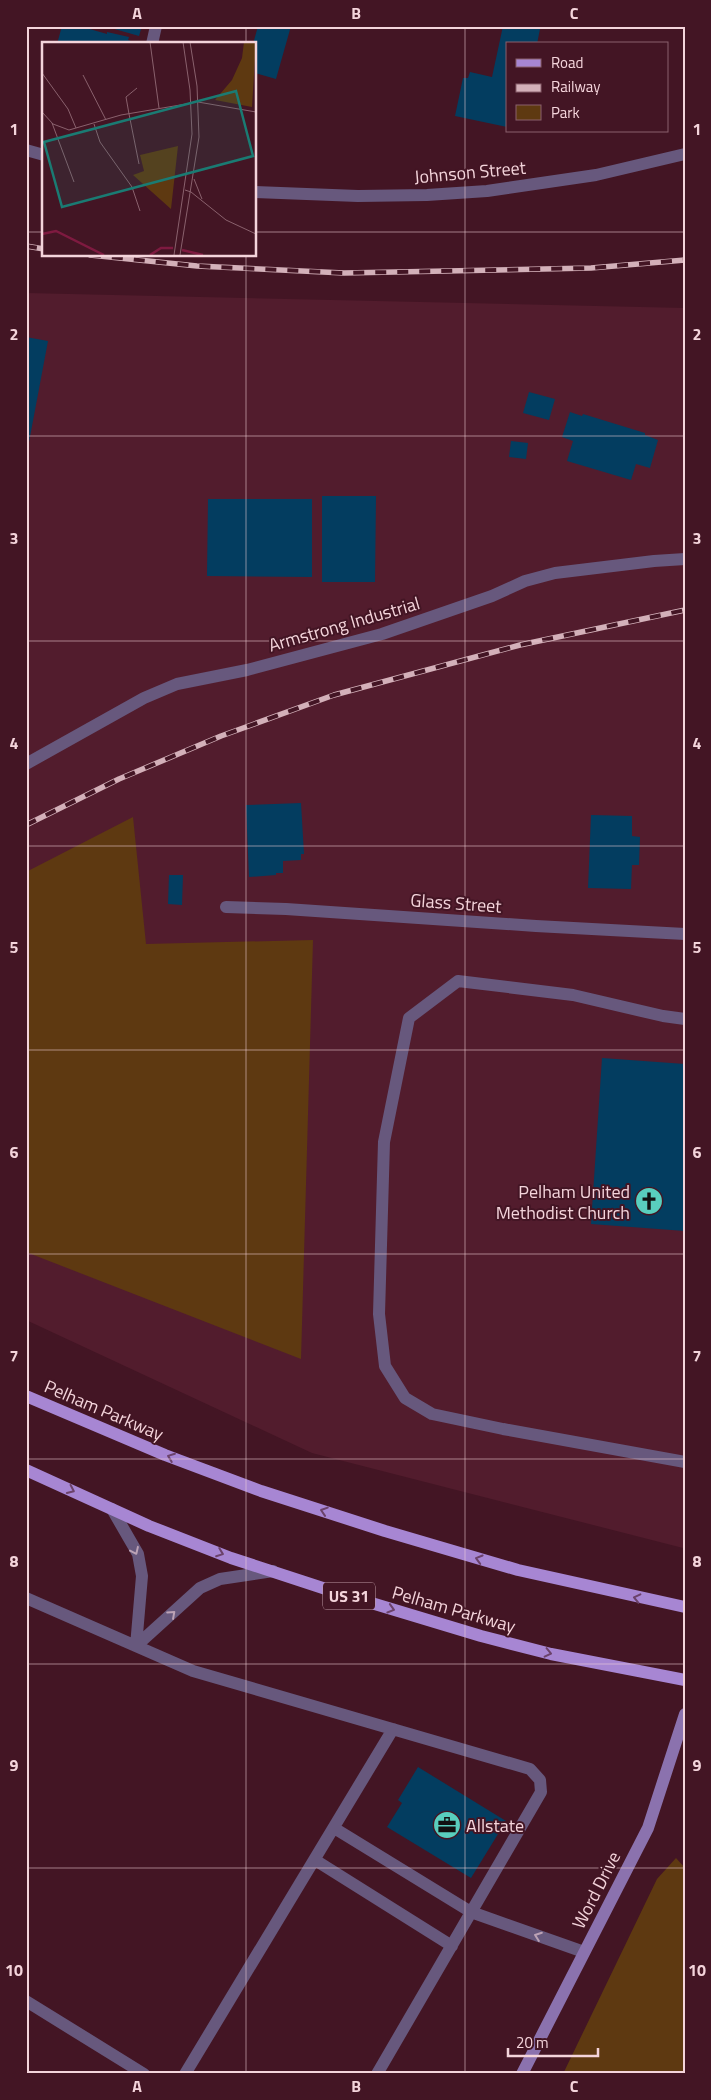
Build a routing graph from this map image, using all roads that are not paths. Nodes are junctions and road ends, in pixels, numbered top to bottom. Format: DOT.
graph roads {
  1 [pos="156,26"];
  2 [pos="152,42"];
  3 [pos="26,150"];
  4 [pos="42,154"];
  5 [pos="681,156"];
  6 [pos="256,192"];
  7 [pos="685,559"];
  8 [pos="26,764"];
  9 [pos="226,907"];
  10 [pos="685,934"];
  11 [pos="685,1019"];
  12 [pos="26,1396"];
  13 [pos="685,1462"];
  14 [pos="26,1470"];
  15 [pos="112,1508"];
  16 [pos="273,1571"];
  17 [pos="26,1598"];
  18 [pos="685,1607"];
  19 [pos="136,1646"];
  20 [pos="685,1680"];
  21 [pos="685,1714"];
  22 [pos="393,1729"];
  23 [pos="334,1828"];
  24 [pos="315,1860"];
  25 [pos="471,1912"];
  26 [pos="452,1946"];
  27 [pos="584,1952"];
  28 [pos="26,2000"];
  29 [pos="144,2074"];
  30 [pos="185,2074"];
  31 [pos="377,2074"];
  32 [pos="522,2074"];
  1 -- 2 [label="street"];
  3 -- 4 [label="street"];
  5 -- 6 [label="street, Johnson Street"];
  7 -- 8 [label="street, Armstrong Industrial"];
  9 -- 10 [label="street, Glass Street"];
  11 -- 13 [label="street"];
  18 -- 12 [label="main road, Pelham Parkway, one-way"];
  14 -- 15 [label="main road, Pelham Parkway / US 31, one-way"];
  15 -- 16 [label="main road, Pelham Parkway / US 31, one-way"];
  15 -- 19 [label="street, one-way"];
  19 -- 16 [label="street, one-way"];
  16 -- 20 [label="main road, Pelham Parkway / US 31, one-way"];
  17 -- 19 [label="street"];
  19 -- 22 [label="street"];
  21 -- 27 [label="street, Word Drive"];
  22 -- 23 [label="street"];
  22 -- 25 [label="street"];
  23 -- 24 [label="street"];
  23 -- 25 [label="street"];
  24 -- 26 [label="street"];
  24 -- 30 [label="street"];
  25 -- 26 [label="street"];
  27 -- 25 [label="street, one-way"];
  26 -- 31 [label="street"];
  27 -- 32 [label="street, Word Drive"];
  28 -- 29 [label="street"];
}
